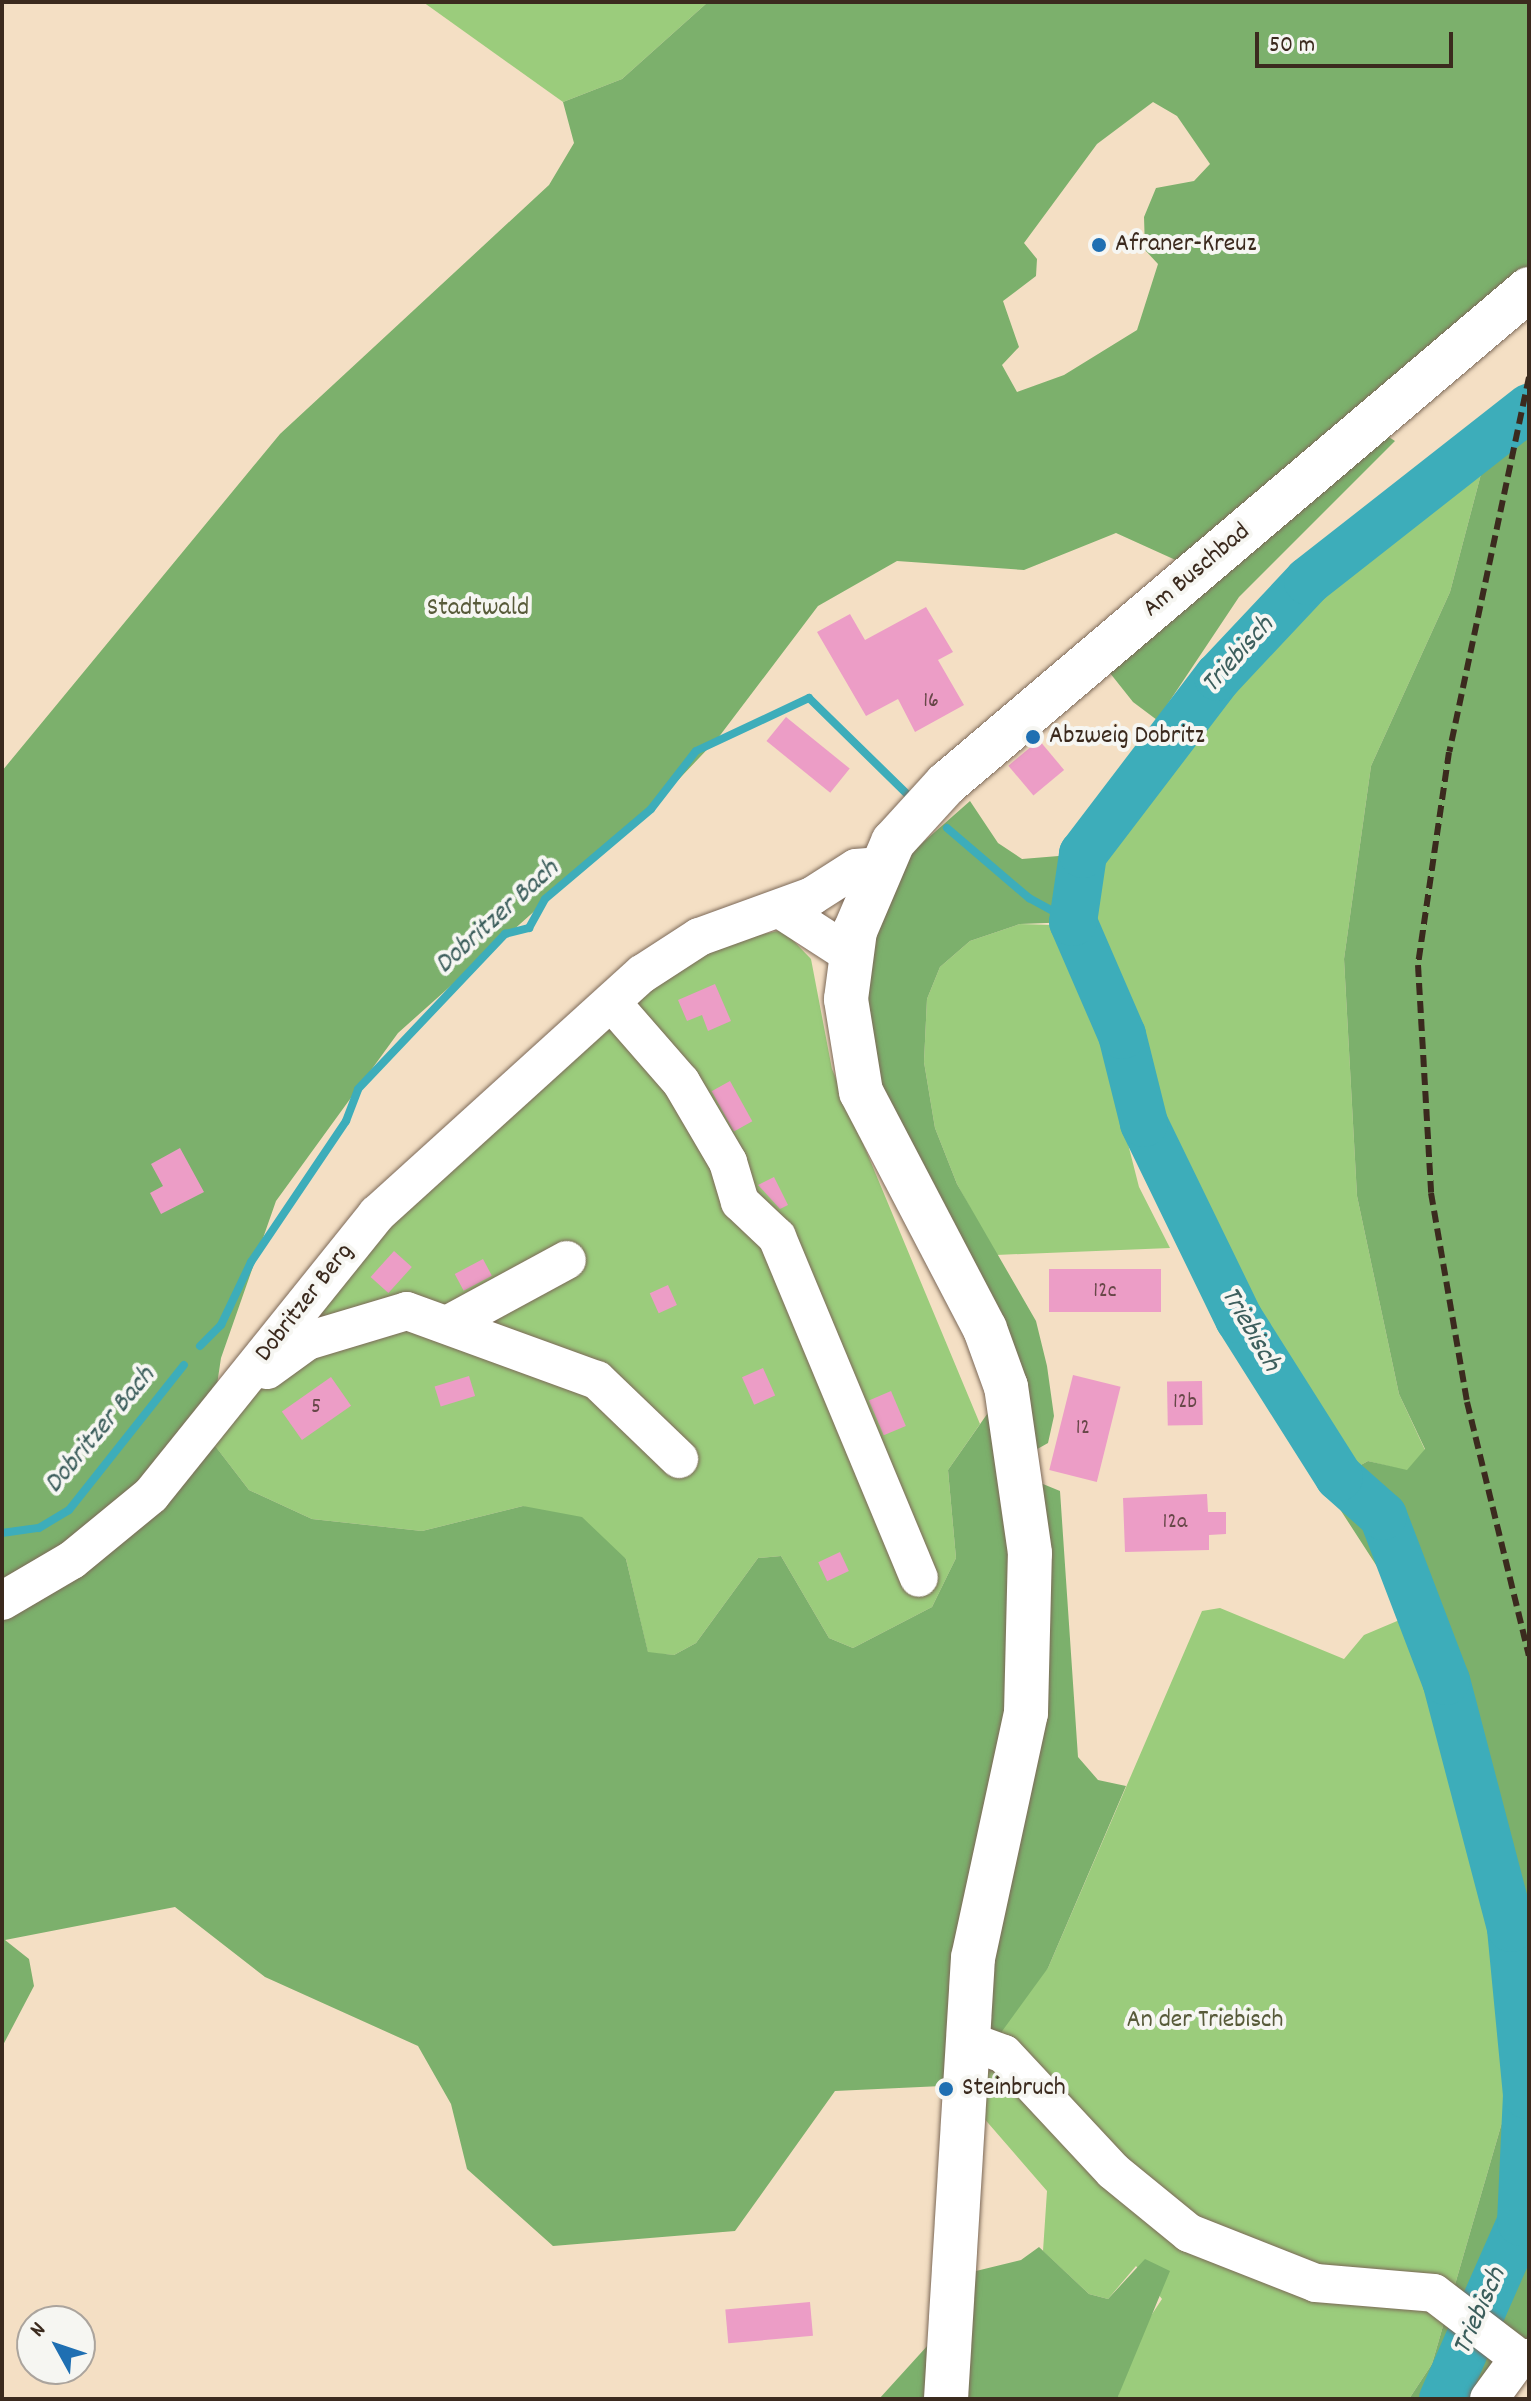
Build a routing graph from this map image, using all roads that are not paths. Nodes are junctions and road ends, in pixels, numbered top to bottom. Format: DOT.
graph roads {
  1 [pos="1529,289"];
  2 [pos="878,866"];
  3 [pos="780,909"];
  4 [pos="851,955"];
  5 [pos="612,1003"];
  6 [pos="567,1260"];
  7 [pos="449,1324"];
  8 [pos="236,1393"];
  9 [pos="679,1459"];
  10 [pos="919,1578"];
  11 [pos="2,1601"];
  12 [pos="966,2040"];
  13 [pos="1517,2353"];
  14 [pos="946,2399"];
  15 [pos="1489,2399"];
  1 -- 2 [label="main road, Am Buschbad"];
  2 -- 3 [label="street, Dobritzer Berg"];
  2 -- 4 [label="main road"];
  3 -- 4 [label="street"];
  3 -- 5 [label="street, Dobritzer Berg"];
  4 -- 12 [label="main road"];
  5 -- 8 [label="street, Dobritzer Berg"];
  5 -- 10 [label="street"];
  6 -- 7 [label="street"];
  7 -- 8 [label="street"];
  7 -- 9 [label="street"];
  8 -- 11 [label="street, Dobritzer Berg"];
  12 -- 13 [label="street"];
  12 -- 14 [label="main road"];
  13 -- 15 [label="street"];
}
